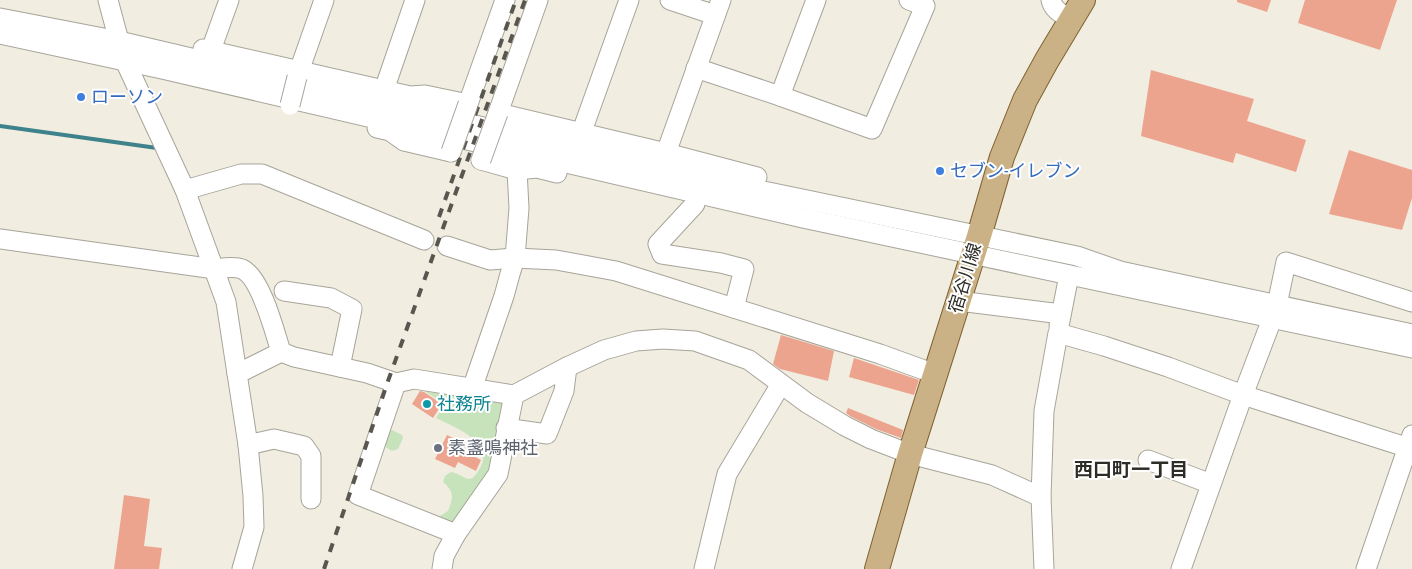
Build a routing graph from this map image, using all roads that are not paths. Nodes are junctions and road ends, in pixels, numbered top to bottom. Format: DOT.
graph roads {
  1 [pos="108,0"];
  2 [pos="229,0"];
  3 [pos="324,0"];
  4 [pos="415,0"];
  5 [pos="505,0"];
  6 [pos="538,0"];
  7 [pos="629,0"];
  8 [pos="670,0"];
  9 [pos="816,0"];
  10 [pos="1051,0"];
  11 [pos="921,2"];
  12 [pos="718,8"];
  13 [pos="1077,10"];
  14 [pos="0,18"];
  15 [pos="0,34"];
  16 [pos="119,42"];
  17 [pos="211,50"];
  18 [pos="135,57"];
  19 [pos="696,68"];
  20 [pos="298,73"];
  21 [pos="384,90"];
  22 [pos="780,96"];
  23 [pos="468,104"];
  24 [pos="289,108"];
  25 [pos="498,113"];
  26 [pos="581,134"];
  27 [pos="666,153"];
  28 [pos="518,170"];
  29 [pos="185,190"];
  30 [pos="810,200"];
  31 [pos="695,204"];
  32 [pos="803,218"];
  33 [pos="0,239"];
  34 [pos="424,240"];
  35 [pos="976,245"];
  36 [pos="447,246"];
  37 [pos="515,258"];
  38 [pos="215,269"];
  39 [pos="1069,275"];
  40 [pos="284,291"];
  41 [pos="958,301"];
  42 [pos="1412,302"];
  43 [pos="734,308"];
  44 [pos="1275,312"];
  45 [pos="1061,314"];
  46 [pos="1058,333"];
  47 [pos="1412,334"];
  48 [pos="1412,348"];
  49 [pos="281,352"];
  50 [pos="340,367"];
  51 [pos="567,367"];
  52 [pos="237,374"];
  53 [pos="935,374"];
  54 [pos="396,383"];
  55 [pos="781,384"];
  56 [pos="472,389"];
  57 [pos="514,395"];
  58 [pos="1243,395"];
  59 [pos="506,428"];
  60 [pos="1410,444"];
  61 [pos="248,445"];
  62 [pos="910,454"];
  63 [pos="1148,460"];
  64 [pos="1211,484"];
  65 [pos="1040,497"];
  66 [pos="311,499"];
  67 [pos="456,534"];
  68 [pos="242,569"];
  69 [pos="442,569"];
  70 [pos="704,569"];
  71 [pos="878,569"];
  72 [pos="1044,569"];
  73 [pos="1181,569"];
  74 [pos="1366,569"];
  1 -- 16 [label="street"];
  2 -- 17 [label="street"];
  3 -- 20 [label="street"];
  4 -- 21 [label="street"];
  5 -- 23 [label="street"];
  6 -- 25 [label="street"];
  7 -- 26 [label="street"];
  8 -- 12 [label="street"];
  9 -- 22 [label="street"];
  10 -- 13 [label="street"];
  11 -- 22 [label="street"];
  12 -- 19 [label="street"];
  13 -- 35 [label="main road, 宿谷川線"];
  14 -- 16 [label="street"];
  15 -- 18 [label="street"];
  16 -- 18 [label="street"];
  17 -- 18 [label="street"];
  17 -- 20 [label="street"];
  18 -- 24 [label="street"];
  18 -- 29 [label="street"];
  18 -- 30 [label="street"];
  18 -- 32 [label="street"];
  19 -- 22 [label="street"];
  19 -- 27 [label="street"];
  20 -- 21 [label="street"];
  20 -- 24 [label="street, bridge"];
  21 -- 23 [label="street"];
  23 -- 24 [label="street, bridge"];
  25 -- 26 [label="street"];
  25 -- 28 [label="street, bridge"];
  26 -- 27 [label="street"];
  27 -- 30 [label="street"];
  28 -- 31 [label="street"];
  28 -- 37 [label="street"];
  29 -- 34 [label="street"];
  29 -- 38 [label="street"];
  30 -- 35 [label="street"];
  31 -- 32 [label="street"];
  31 -- 43 [label="street"];
  32 -- 35 [label="street"];
  33 -- 38 [label="street"];
  35 -- 39 [label="street"];
  35 -- 41 [label="main road, 宿谷川線"];
  35 -- 44 [label="street"];
  36 -- 37 [label="street"];
  37 -- 43 [label="street"];
  37 -- 56 [label="street"];
  38 -- 49 [label="street"];
  38 -- 52 [label="street"];
  39 -- 44 [label="street"];
  39 -- 45 [label="street"];
  40 -- 50 [label="street"];
  41 -- 45 [label="street"];
  41 -- 53 [label="main road, 宿谷川線"];
  42 -- 44 [label="street"];
  43 -- 53 [label="street"];
  44 -- 47 [label="street"];
  44 -- 48 [label="street"];
  44 -- 58 [label="street"];
  45 -- 46 [label="street"];
  46 -- 58 [label="street"];
  46 -- 65 [label="street"];
  49 -- 50 [label="street"];
  49 -- 52 [label="street"];
  50 -- 54 [label="street"];
  51 -- 55 [label="street"];
  51 -- 57 [label="street"];
  51 -- 59 [label="street"];
  52 -- 61 [label="street"];
  53 -- 62 [label="main road, 宿谷川線"];
  54 -- 56 [label="street"];
  54 -- 67 [label="street"];
  55 -- 62 [label="street"];
  55 -- 70 [label="street"];
  56 -- 57 [label="street"];
  57 -- 59 [label="street"];
  58 -- 60 [label="street"];
  58 -- 64 [label="street"];
  59 -- 67 [label="street"];
  60 -- 74 [label="street"];
  61 -- 66 [label="street"];
  61 -- 68 [label="street"];
  62 -- 65 [label="street"];
  62 -- 71 [label="main road, 宿谷川線"];
  63 -- 64 [label="street"];
  64 -- 73 [label="street"];
  65 -- 72 [label="street"];
  67 -- 69 [label="street"];
}
